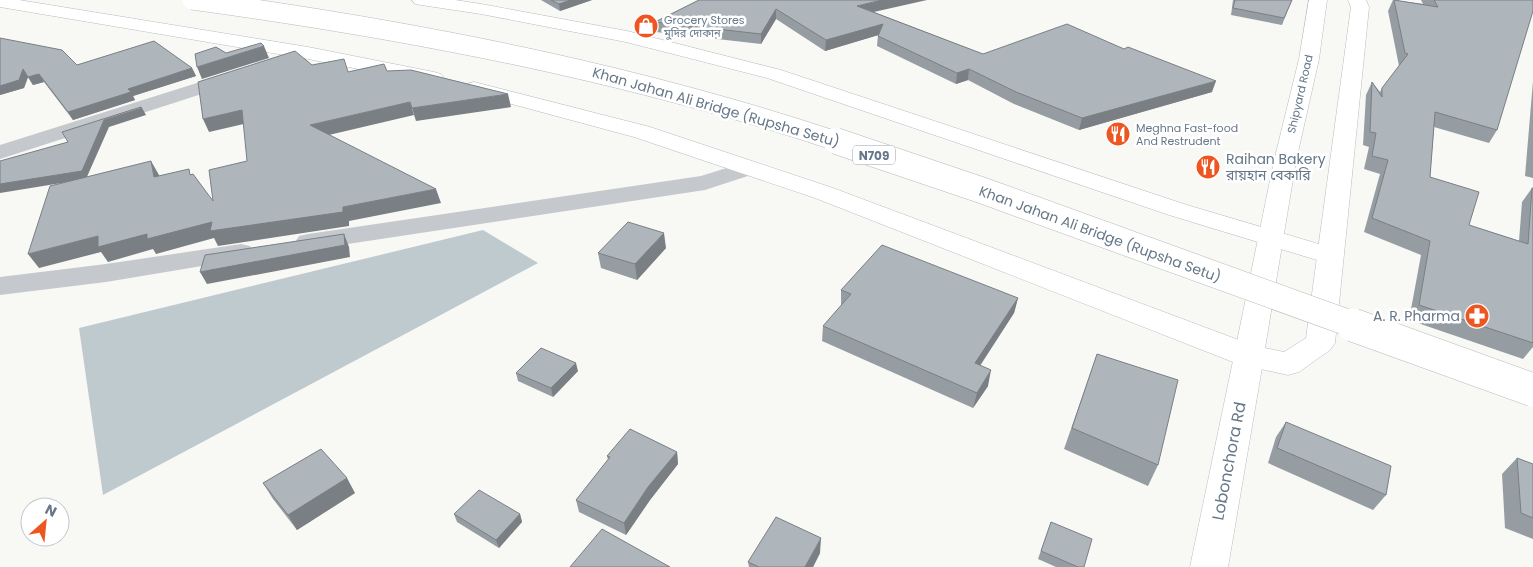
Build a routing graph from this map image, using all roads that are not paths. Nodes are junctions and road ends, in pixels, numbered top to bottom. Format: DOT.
graph roads {
  1 [pos="192,0"];
  2 [pos="421,0"];
  3 [pos="1318,0"];
  4 [pos="1357,0"];
  5 [pos="0,2"];
  6 [pos="308,53"];
  7 [pos="0,152"];
  8 [pos="749,168"];
  9 [pos="1272,228"];
  10 [pos="1330,256"];
  11 [pos="0,286"];
  12 [pos="1249,356"];
  13 [pos="1533,390"];
  14 [pos="1209,567"];
  1 -- 13 [label="main road, Khan Jahan Ali Bridge (Rupsha Setu) / N709, bridge"];
  2 -- 9 [label="main road"];
  3 -- 9 [label="main road, Shipyard Road"];
  4 -- 10 [label="main road"];
  5 -- 6 [label="main road"];
  6 -- 7 [label="street"];
  6 -- 8 [label="main road"];
  8 -- 11 [label="street"];
  8 -- 12 [label="main road"];
  9 -- 10 [label="main road"];
  9 -- 12 [label="main road, Shipyard Road"];
  10 -- 12 [label="main road"];
  12 -- 14 [label="main road, Lobonchora Rd"];
}
